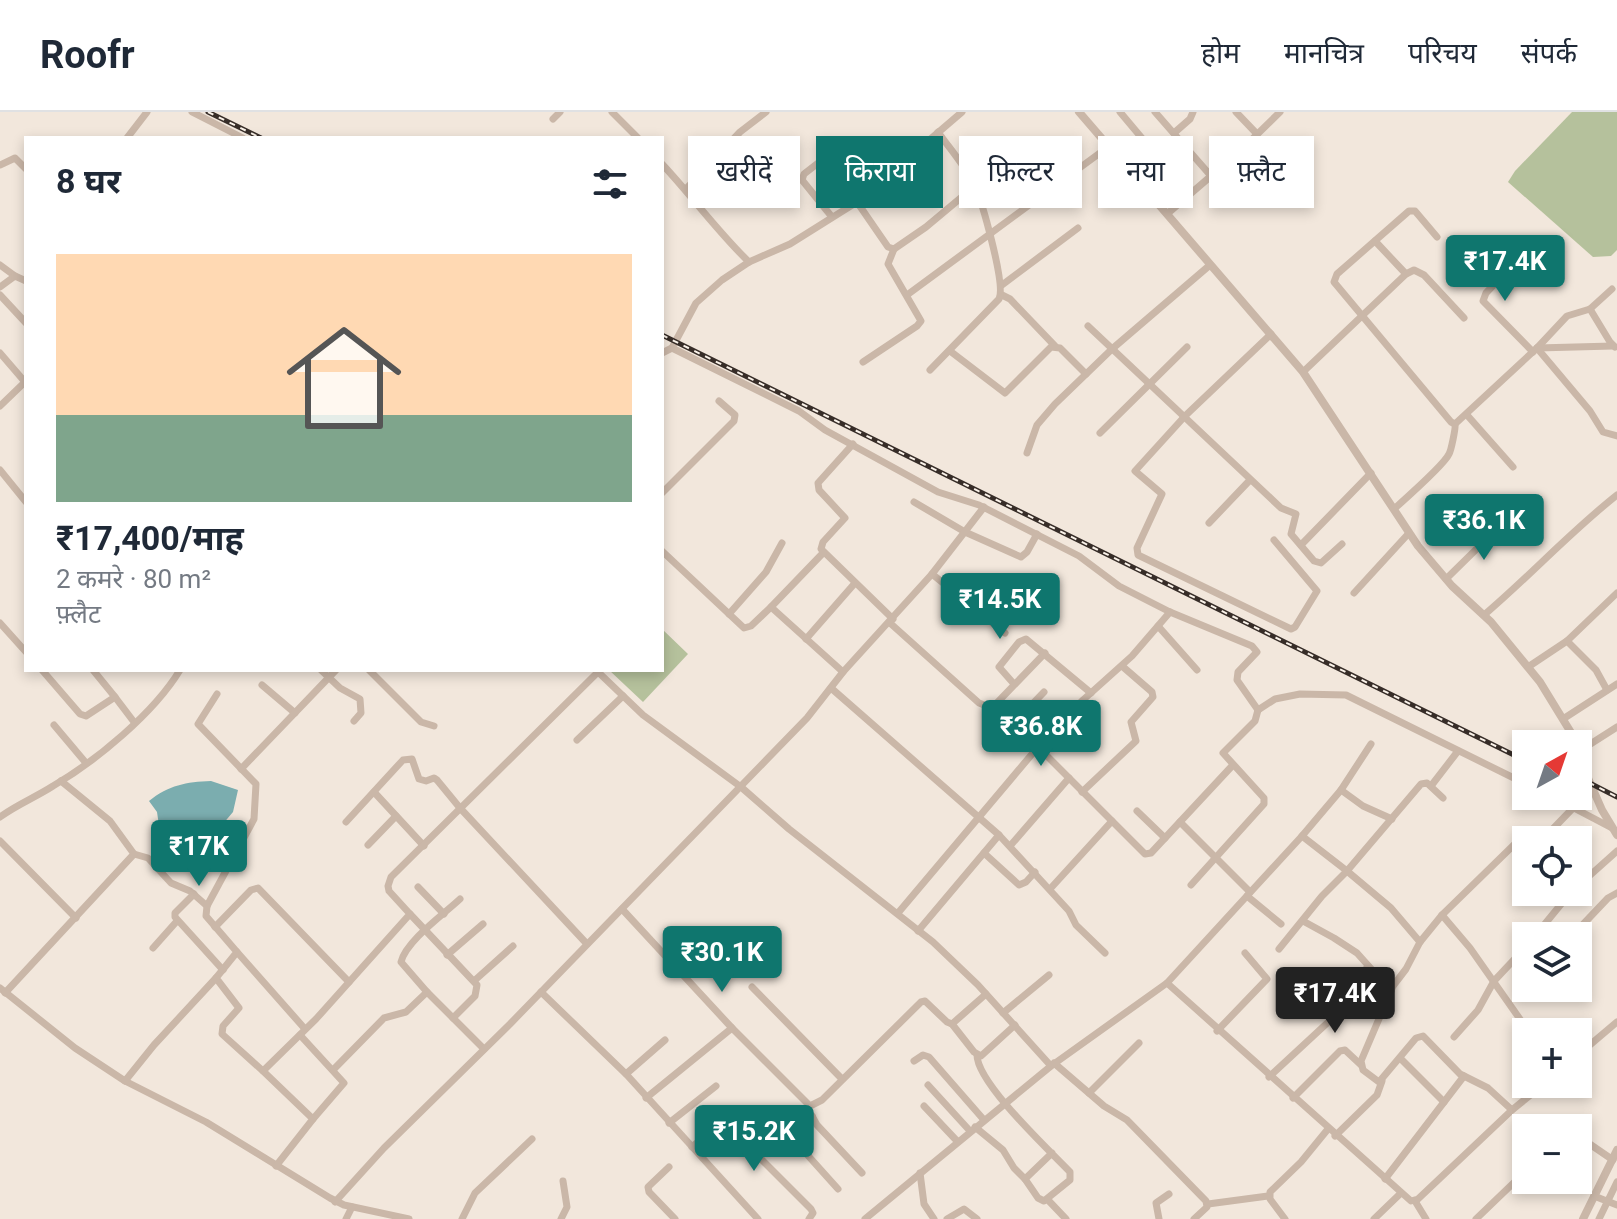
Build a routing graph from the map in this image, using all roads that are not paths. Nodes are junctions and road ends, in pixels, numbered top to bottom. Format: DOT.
graph roads {
  1 [pos="147,112"];
  2 [pos="192,112"];
  3 [pos="560,112"];
  4 [pos="612,112"];
  5 [pos="766,112"];
  6 [pos="962,112"];
  7 [pos="1079,112"];
  8 [pos="1120,112"];
  9 [pos="1155,112"];
  10 [pos="1193,112"];
  11 [pos="1236,112"];
  12 [pos="1280,112"];
  13 [pos="553,119"];
  14 [pos="938,132"];
  15 [pos="1174,133"];
  16 [pos="1257,134"];
  17 [pos="129,136"];
  18 [pos="239,136"];
  19 [pos="636,136"];
  20 [pos="933,136"];
  21 [pos="1099,136"];
  22 [pos="1140,136"];
  23 [pos="1098,154"];
  24 [pos="959,163"];
  25 [pos="0,165"];
  26 [pos="816,165"];
  27 [pos="664,166"];
  28 [pos="24,167"];
  29 [pos="1209,174"];
  30 [pos="1209,178"];
  31 [pos="686,189"];
  32 [pos="1193,192"];
  33 [pos="816,197"];
  34 [pos="959,199"];
  35 [pos="825,208"];
  36 [pos="847,208"];
  37 [pos="861,208"];
  38 [pos="982,208"];
  39 [pos="1162,208"];
  40 [pos="1174,208"];
  41 [pos="1167,214"];
  42 [pos="832,217"];
  43 [pos="1078,228"];
  44 [pos="990,235"];
  45 [pos="1437,237"];
  46 [pos="1375,241"];
  47 [pos="894,249"];
  48 [pos="1523,254"];
  49 [pos="749,262"];
  50 [pos="0,265"];
  51 [pos="1210,265"];
  52 [pos="1406,274"];
  53 [pos="15,276"];
  54 [pos="24,280"];
  55 [pos="1002,285"];
  56 [pos="0,287"];
  57 [pos="1612,289"];
  58 [pos="0,295"];
  59 [pos="907,295"];
  60 [pos="1002,295"];
  61 [pos="1590,309"];
  62 [pos="1361,317"];
  63 [pos="1464,318"];
  64 [pos="24,321"];
  65 [pos="1088,326"];
  66 [pos="1271,334"];
  67 [pos="1055,346"];
  68 [pos="1187,347"];
  69 [pos="1615,347"];
  70 [pos="672,348"];
  71 [pos="1112,349"];
  72 [pos="1535,350"];
  73 [pos="950,351"];
  74 [pos="664,352"];
  75 [pos="0,353"];
  76 [pos="863,362"];
  77 [pos="930,370"];
  78 [pos="1303,372"];
  79 [pos="1086,374"];
  80 [pos="24,380"];
  81 [pos="24,384"];
  82 [pos="1150,384"];
  83 [pos="719,401"];
  84 [pos="0,406"];
  85 [pos="1467,415"];
  86 [pos="1185,416"];
  87 [pos="1455,424"];
  88 [pos="1100,433"];
  89 [pos="1617,436"];
  90 [pos="853,444"];
  91 [pos="1027,453"];
  92 [pos="1513,467"];
  93 [pos="0,470"];
  94 [pos="1371,473"];
  95 [pos="1250,480"];
  96 [pos="664,491"];
  97 [pos="1617,495"];
  98 [pos="24,497"];
  99 [pos="914,502"];
  100 [pos="984,507"];
  101 [pos="1394,509"];
  102 [pos="1209,523"];
  103 [pos="1502,524"];
  104 [pos="965,532"];
  105 [pos="1409,533"];
  106 [pos="1037,534"];
  107 [pos="1274,540"];
  108 [pos="782,543"];
  109 [pos="1342,544"];
  110 [pos="1301,545"];
  111 [pos="664,553"];
  112 [pos="823,553"];
  113 [pos="932,574"];
  114 [pos="1446,579"];
  115 [pos="855,583"];
  116 [pos="1354,593"];
  117 [pos="1616,596"];
  118 [pos="771,607"];
  119 [pos="1170,612"];
  120 [pos="729,614"];
  121 [pos="1484,615"];
  122 [pos="892,621"];
  123 [pos="0,623"];
  124 [pos="1158,626"];
  125 [pos="1005,633"];
  126 [pos="806,639"];
  127 [pos="1567,641"];
  128 [pos="24,650"];
  129 [pos="1045,653"];
  130 [pos="1122,666"];
  131 [pos="1528,667"];
  132 [pos="1197,670"];
  133 [pos="44,672"];
  134 [pos="95,672"];
  135 [pos="176,672"];
  136 [pos="323,672"];
  137 [pos="334,672"];
  138 [pos="371,672"];
  139 [pos="596,672"];
  140 [pos="598,672"];
  141 [pos="843,672"];
  142 [pos="329,678"];
  143 [pos="1014,684"];
  144 [pos="1617,684"];
  145 [pos="262,685"];
  146 [pos="831,688"];
  147 [pos="1607,690"];
  148 [pos="1044,692"];
  149 [pos="1091,693"];
  150 [pos="217,694"];
  151 [pos="623,696"];
  152 [pos="115,697"];
  153 [pos="992,708"];
  154 [pos="1258,710"];
  155 [pos="295,713"];
  156 [pos="1563,719"];
  157 [pos="354,721"];
  158 [pos="134,722"];
  159 [pos="1014,723"];
  160 [pos="54,725"];
  161 [pos="434,726"];
  162 [pos="1617,727"];
  163 [pos="1570,730"];
  164 [pos="577,740"];
  165 [pos="1592,740"];
  166 [pos="1371,744"];
  167 [pos="1038,747"];
  168 [pos="1458,751"];
  169 [pos="86,763"];
  170 [pos="1232,766"];
  171 [pos="241,769"];
  172 [pos="1512,777"];
  173 [pos="1069,778"];
  174 [pos="61,781"];
  175 [pos="1431,786"];
  176 [pos="741,787"];
  177 [pos="1592,787"];
  178 [pos="1341,790"];
  179 [pos="374,792"];
  180 [pos="1082,792"];
  181 [pos="1443,798"];
  182 [pos="460,808"];
  183 [pos="1571,810"];
  184 [pos="1579,810"];
  185 [pos="1137,811"];
  186 [pos="396,816"];
  187 [pos="0,817"];
  188 [pos="979,818"];
  189 [pos="1392,819"];
  190 [pos="1112,821"];
  191 [pos="346,822"];
  192 [pos="1180,822"];
  193 [pos="1616,831"];
  194 [pos="999,835"];
  195 [pos="1302,836"];
  196 [pos="1165,838"];
  197 [pos="0,841"];
  198 [pos="368,845"];
  199 [pos="424,846"];
  200 [pos="1010,846"];
  201 [pos="1617,851"];
  202 [pos="984,853"];
  203 [pos="134,854"];
  204 [pos="1214,858"];
  205 [pos="1347,871"];
  206 [pos="1035,872"];
  207 [pos="1592,873"];
  208 [pos="1191,885"];
  209 [pos="418,887"];
  210 [pos="1050,889"];
  211 [pos="1617,893"];
  212 [pos="194,894"];
  213 [pos="1248,894"];
  214 [pos="460,899"];
  215 [pos="207,906"];
  216 [pos="1560,906"];
  217 [pos="622,909"];
  218 [pos="898,913"];
  219 [pos="410,914"];
  220 [pos="444,914"];
  221 [pos="1442,915"];
  222 [pos="76,918"];
  223 [pos="177,921"];
  224 [pos="1303,921"];
  225 [pos="1546,922"];
  226 [pos="1585,922"];
  227 [pos="483,924"];
  228 [pos="1281,924"];
  229 [pos="215,927"];
  230 [pos="425,930"];
  231 [pos="918,931"];
  232 [pos="1420,942"];
  233 [pos="587,944"];
  234 [pos="513,946"];
  235 [pos="153,948"];
  236 [pos="1279,949"];
  237 [pos="237,952"];
  238 [pos="1105,953"];
  239 [pos="1245,953"];
  240 [pos="447,955"];
  241 [pos="1512,962"];
  242 [pos="1368,966"];
  243 [pos="223,970"];
  244 [pos="1049,975"];
  245 [pos="216,978"];
  246 [pos="474,981"];
  247 [pos="1494,981"];
  248 [pos="349,982"];
  249 [pos="1167,983"];
  250 [pos="752,987"];
  251 [pos="3,990"];
  252 [pos="1391,991"];
  253 [pos="427,992"];
  254 [pos="541,992"];
  255 [pos="986,994"];
  256 [pos="1003,1013"];
  257 [pos="453,1018"];
  258 [pos="1519,1018"];
  259 [pos="1617,1022"];
  260 [pos="952,1024"];
  261 [pos="1015,1025"];
  262 [pos="732,1028"];
  263 [pos="1217,1031"];
  264 [pos="303,1032"];
  265 [pos="1454,1037"];
  266 [pos="665,1040"];
  267 [pos="1139,1043"];
  268 [pos="1592,1043"];
  269 [pos="484,1049"];
  270 [pos="977,1055"];
  271 [pos="1400,1058"];
  272 [pos="914,1061"];
  273 [pos="1053,1065"];
  274 [pos="1361,1065"];
  275 [pos="334,1069"];
  276 [pos="263,1071"];
  277 [pos="626,1074"];
  278 [pos="1464,1076"];
  279 [pos="1269,1077"];
  280 [pos="842,1079"];
  281 [pos="1382,1080"];
  282 [pos="125,1081"];
  283 [pos="928,1085"];
  284 [pos="716,1086"];
  285 [pos="1089,1093"];
  286 [pos="646,1098"];
  287 [pos="1293,1098"];
  288 [pos="1527,1098"];
  289 [pos="1444,1102"];
  290 [pos="1005,1103"];
  291 [pos="814,1106"];
  292 [pos="924,1106"];
  293 [pos="1512,1110"];
  294 [pos="812,1116"];
  295 [pos="313,1119"];
  296 [pos="984,1120"];
  297 [pos="723,1121"];
  298 [pos="771,1122"];
  299 [pos="669,1123"];
  300 [pos="972,1129"];
  301 [pos="1328,1129"];
  302 [pos="1335,1136"];
  303 [pos="532,1139"];
  304 [pos="957,1141"];
  305 [pos="1592,1143"];
  306 [pos="692,1147"];
  307 [pos="1052,1153"];
  308 [pos="1615,1155"];
  309 [pos="276,1166"];
  310 [pos="669,1167"];
  311 [pos="862,1173"];
  312 [pos="920,1173"];
  313 [pos="1025,1179"];
  314 [pos="1385,1179"];
  315 [pos="563,1181"];
  316 [pos="1617,1182"];
  317 [pos="1512,1184"];
  318 [pos="838,1189"];
  319 [pos="1401,1193"];
  320 [pos="1169,1194"];
  321 [pos="1268,1196"];
  322 [pos="1594,1196"];
  323 [pos="1048,1200"];
  324 [pos="1415,1201"];
  325 [pos="335,1202"];
  326 [pos="1608,1202"];
  327 [pos="1208,1204"];
  328 [pos="1617,1205"];
  329 [pos="352,1207"];
  330 [pos="346,1219"];
  331 [pos="409,1219"];
  332 [pos="462,1219"];
  333 [pos="561,1219"];
  334 [pos="675,1219"];
  335 [pos="758,1219"];
  336 [pos="809,1219"];
  337 [pos="865,1219"];
  338 [pos="934,1219"];
  339 [pos="947,1219"];
  340 [pos="977,1219"];
  341 [pos="1066,1219"];
  342 [pos="1159,1219"];
  343 [pos="1194,1219"];
  344 [pos="1285,1219"];
  345 [pos="1374,1219"];
  346 [pos="1426,1219"];
  347 [pos="1476,1219"];
  348 [pos="1583,1219"];
  349 [pos="1599,1219"];
  1 -- 17 [label="street"];
  2 -- 18 [label="street"];
  3 -- 13 [label="street"];
  4 -- 19 [label="street"];
  5 -- 31 [label="street"];
  6 -- 14 [label="street"];
  7 -- 21 [label="street"];
  8 -- 22 [label="street"];
  9 -- 15 [label="street"];
  10 -- 15 [label="street"];
  11 -- 16 [label="street"];
  12 -- 16 [label="street"];
  14 -- 20 [label="street"];
  14 -- 24 [label="street"];
  15 -- 29 [label="street"];
  23 -- 44 [label="street"];
  25 -- 28 [label="street"];
  26 -- 33 [label="street"];
  27 -- 31 [label="street"];
  30 -- 32 [label="street"];
  31 -- 49 [label="street"];
  34 -- 47 [label="street"];
  35 -- 42 [label="street"];
  36 -- 42 [label="street"];
  37 -- 47 [label="street"];
  38 -- 44 [label="street"];
  39 -- 41 [label="street"];
  40 -- 41 [label="street"];
  41 -- 51 [label="street"];
  42 -- 49 [label="street"];
  43 -- 55 [label="street"];
  44 -- 55 [label="street"];
  44 -- 59 [label="street"];
  45 -- 46 [label="street"];
  46 -- 52 [label="street"];
  46 -- 62 [label="street"];
  47 -- 59 [label="street"];
  48 -- 72 [label="street"];
  49 -- 70 [label="street"];
  50 -- 53 [label="street"];
  51 -- 66 [label="street"];
  51 -- 71 [label="street"];
  52 -- 62 [label="street"];
  52 -- 63 [label="street"];
  53 -- 54 [label="street"];
  53 -- 56 [label="street"];
  55 -- 60 [label="street"];
  57 -- 61 [label="street"];
  58 -- 64 [label="street"];
  59 -- 76 [label="street"];
  60 -- 67 [label="street"];
  60 -- 73 [label="street"];
  61 -- 69 [label="street"];
  61 -- 72 [label="street"];
  62 -- 78 [label="street"];
  62 -- 87 [label="street"];
  65 -- 71 [label="street"];
  66 -- 78 [label="street"];
  66 -- 86 [label="street"];
  67 -- 73 [label="street"];
  67 -- 79 [label="street"];
  68 -- 82 [label="street"];
  69 -- 72 [label="street"];
  70 -- 74 [label="street"];
  70 -- 90 [label="street"];
  71 -- 79 [label="street"];
  71 -- 82 [label="street"];
  72 -- 85 [label="street"];
  72 -- 89 [label="street"];
  73 -- 77 [label="street"];
  75 -- 80 [label="street"];
  78 -- 94 [label="street"];
  79 -- 91 [label="street"];
  81 -- 84 [label="street"];
  82 -- 86 [label="street"];
  82 -- 88 [label="street"];
  83 -- 96 [label="street"];
  85 -- 87 [label="street"];
  85 -- 92 [label="street"];
  86 -- 95 [label="street"];
  86 -- 107 [label="street"];
  87 -- 101 [label="street"];
  90 -- 100 [label="street"];
  90 -- 112 [label="street"];
  93 -- 98 [label="street"];
  94 -- 101 [label="street"];
  94 -- 110 [label="street"];
  95 -- 102 [label="street"];
  95 -- 110 [label="street"];
  97 -- 121 [label="street"];
  99 -- 104 [label="street"];
  100 -- 104 [label="street"];
  100 -- 106 [label="street"];
  101 -- 105 [label="street"];
  103 -- 114 [label="street"];
  104 -- 106 [label="street"];
  104 -- 113 [label="street"];
  105 -- 114 [label="street"];
  105 -- 116 [label="street"];
  106 -- 119 [label="street"];
  108 -- 120 [label="street"];
  109 -- 110 [label="street"];
  111 -- 120 [label="street"];
  112 -- 115 [label="street"];
  112 -- 118 [label="street"];
  113 -- 122 [label="street"];
  113 -- 125 [label="street"];
  114 -- 121 [label="street"];
  115 -- 122 [label="street"];
  115 -- 126 [label="street"];
  117 -- 127 [label="street"];
  118 -- 120 [label="street"];
  118 -- 126 [label="street"];
  119 -- 124 [label="street"];
  119 -- 154 [label="street"];
  121 -- 131 [label="street"];
  122 -- 141 [label="street"];
  122 -- 153 [label="street"];
  123 -- 128 [label="street"];
  124 -- 130 [label="street"];
  124 -- 132 [label="street"];
  126 -- 141 [label="street"];
  127 -- 131 [label="street"];
  127 -- 147 [label="street"];
  129 -- 143 [label="street"];
  129 -- 143 [label="street"];
  129 -- 149 [label="street"];
  130 -- 149 [label="street"];
  130 -- 180 [label="street"];
  131 -- 156 [label="street"];
  133 -- 152 [label="street"];
  134 -- 152 [label="street"];
  135 -- 158 [label="street"];
  136 -- 142 [label="street"];
  137 -- 142 [label="street"];
  138 -- 161 [label="street"];
  139 -- 182 [label="street"];
  140 -- 151 [label="street"];
  141 -- 146 [label="street"];
  142 -- 155 [label="street"];
  142 -- 157 [label="street"];
  143 -- 153 [label="street"];
  144 -- 147 [label="street"];
  145 -- 155 [label="street"];
  146 -- 176 [label="street"];
  146 -- 188 [label="street"];
  147 -- 156 [label="street"];
  148 -- 159 [label="street"];
  149 -- 167 [label="street"];
  150 -- 171 [label="street"];
  151 -- 164 [label="street"];
  151 -- 176 [label="street"];
  152 -- 158 [label="street"];
  153 -- 159 [label="street"];
  154 -- 168 [label="street"];
  154 -- 170 [label="street"];
  155 -- 171 [label="street"];
  156 -- 163 [label="street"];
  158 -- 169 [label="street"];
  159 -- 167 [label="street"];
  160 -- 169 [label="street"];
  162 -- 165 [label="street"];
  166 -- 178 [label="street"];
  167 -- 173 [label="street"];
  167 -- 188 [label="street"];
  168 -- 172 [label="street"];
  168 -- 175 [label="street"];
  169 -- 174 [label="street"];
  170 -- 192 [label="street"];
  170 -- 204 [label="street"];
  171 -- 215 [label="street"];
  173 -- 180 [label="street"];
  173 -- 200 [label="street"];
  174 -- 187 [label="street"];
  174 -- 203 [label="street"];
  175 -- 181 [label="street"];
  175 -- 189 [label="street"];
  176 -- 217 [label="street"];
  176 -- 218 [label="street"];
  177 -- 193 [label="street"];
  178 -- 189 [label="street"];
  178 -- 195 [label="street"];
  179 -- 182 [label="street"];
  179 -- 186 [label="street"];
  179 -- 191 [label="street"];
  180 -- 190 [label="street"];
  182 -- 199 [label="street"];
  182 -- 233 [label="street"];
  183 -- 221 [label="street"];
  184 -- 193 [label="street"];
  185 -- 196 [label="street"];
  186 -- 198 [label="street"];
  186 -- 199 [label="street"];
  188 -- 194 [label="street"];
  188 -- 218 [label="street"];
  189 -- 205 [label="street"];
  190 -- 196 [label="street"];
  190 -- 210 [label="street"];
  192 -- 196 [label="street"];
  192 -- 204 [label="street"];
  194 -- 200 [label="street"];
  194 -- 202 [label="street"];
  195 -- 205 [label="street"];
  195 -- 213 [label="street"];
  197 -- 222 [label="street"];
  199 -- 219 [label="street"];
  200 -- 206 [label="street"];
  201 -- 207 [label="street"];
  202 -- 206 [label="street"];
  202 -- 231 [label="street"];
  203 -- 212 [label="street"];
  203 -- 222 [label="street"];
  204 -- 208 [label="street"];
  204 -- 213 [label="street"];
  205 -- 224 [label="street"];
  205 -- 232 [label="street"];
  206 -- 210 [label="street"];
  209 -- 220 [label="street"];
  210 -- 238 [label="street"];
  211 -- 226 [label="street"];
  212 -- 215 [label="street"];
  212 -- 223 [label="street"];
  213 -- 228 [label="street"];
  213 -- 249 [label="street"];
  214 -- 220 [label="street"];
  215 -- 229 [label="street"];
  216 -- 225 [label="street"];
  217 -- 233 [label="street"];
  217 -- 262 [label="street"];
  218 -- 231 [label="street"];
  219 -- 230 [label="street"];
  219 -- 248 [label="street"];
  220 -- 230 [label="street"];
  221 -- 232 [label="street"];
  221 -- 247 [label="street"];
  222 -- 251 [label="street"];
  223 -- 235 [label="street"];
  223 -- 243 [label="street"];
  224 -- 236 [label="street"];
  224 -- 242 [label="street"];
  227 -- 240 [label="street"];
  229 -- 237 [label="street"];
  229 -- 248 [label="street"];
  230 -- 240 [label="street"];
  230 -- 253 [label="street"];
  231 -- 255 [label="street"];
  232 -- 252 [label="street"];
  233 -- 254 [label="street"];
  234 -- 246 [label="street"];
  237 -- 243 [label="street"];
  237 -- 264 [label="street"];
  239 -- 263 [label="street"];
  240 -- 246 [label="street"];
  241 -- 247 [label="street"];
  242 -- 252 [label="street"];
  242 -- 279 [label="street"];
  243 -- 245 [label="street"];
  244 -- 256 [label="street"];
  245 -- 276 [label="street"];
  245 -- 282 [label="street"];
  246 -- 257 [label="street"];
  247 -- 258 [label="street"];
  247 -- 265 [label="street"];
  248 -- 264 [label="street"];
  249 -- 263 [label="street"];
  249 -- 273 [label="street"];
  250 -- 280 [label="street"];
  251 -- 282 [label="street"];
  252 -- 274 [label="street"];
  253 -- 257 [label="street"];
  253 -- 275 [label="street"];
  254 -- 269 [label="street"];
  254 -- 277 [label="street"];
  255 -- 256 [label="street"];
  255 -- 260 [label="street"];
  256 -- 261 [label="street"];
  257 -- 269 [label="street"];
  259 -- 268 [label="street"];
  260 -- 270 [label="street"];
  260 -- 280 [label="street"];
  261 -- 270 [label="street"];
  261 -- 273 [label="street"];
  262 -- 286 [label="street"];
  262 -- 291 [label="street"];
  263 -- 279 [label="street"];
  264 -- 275 [label="street"];
  264 -- 276 [label="street"];
  266 -- 277 [label="street"];
  267 -- 285 [label="street"];
  269 -- 325 [label="street"];
  270 -- 290 [label="street"];
  271 -- 278 [label="street"];
  271 -- 281 [label="street"];
  271 -- 289 [label="street"];
  272 -- 296 [label="street"];
  273 -- 285 [label="street"];
  273 -- 290 [label="street"];
  274 -- 281 [label="street"];
  274 -- 287 [label="street"];
  275 -- 295 [label="street"];
  276 -- 295 [label="street"];
  277 -- 286 [label="street"];
  278 -- 289 [label="street"];
  278 -- 293 [label="street"];
  279 -- 287 [label="street"];
  280 -- 291 [label="street"];
  281 -- 302 [label="street"];
  282 -- 309 [label="street"];
  283 -- 300 [label="street"];
  284 -- 299 [label="street"];
  285 -- 327 [label="street"];
  286 -- 299 [label="street"];
  287 -- 301 [label="street"];
  288 -- 293 [label="street"];
  289 -- 314 [label="street"];
  290 -- 296 [label="street"];
  290 -- 307 [label="street"];
  291 -- 294 [label="street"];
  292 -- 304 [label="street"];
  293 -- 324 [label="street"];
  294 -- 311 [label="street"];
  294 -- 318 [label="street"];
  295 -- 309 [label="street"];
  296 -- 300 [label="street"];
  297 -- 298 [label="street"];
  297 -- 306 [label="street"];
  297 -- 336 [label="street"];
  299 -- 306 [label="street"];
  300 -- 304 [label="street"];
  300 -- 313 [label="street"];
  301 -- 302 [label="street"];
  301 -- 321 [label="street"];
  302 -- 314 [label="street"];
  303 -- 332 [label="street"];
  304 -- 312 [label="street"];
  305 -- 308 [label="street"];
  306 -- 335 [label="street"];
  307 -- 313 [label="street"];
  307 -- 323 [label="street"];
  308 -- 322 [label="street"];
  309 -- 325 [label="street"];
  310 -- 334 [label="street"];
  312 -- 337 [label="street"];
  312 -- 338 [label="street"];
  313 -- 323 [label="street"];
  314 -- 319 [label="street"];
  315 -- 333 [label="street"];
  316 -- 326 [label="street"];
  317 -- 347 [label="street"];
  319 -- 324 [label="street"];
  319 -- 345 [label="street"];
  320 -- 342 [label="street"];
  321 -- 327 [label="street"];
  321 -- 344 [label="street"];
  322 -- 326 [label="street"];
  322 -- 348 [label="street"];
  323 -- 341 [label="street"];
  324 -- 346 [label="street"];
  325 -- 329 [label="street"];
  326 -- 328 [label="street"];
  326 -- 349 [label="street"];
  327 -- 343 [label="street"];
  329 -- 330 [label="street"];
  329 -- 331 [label="street"];
  339 -- 340 [label="street"];
}
